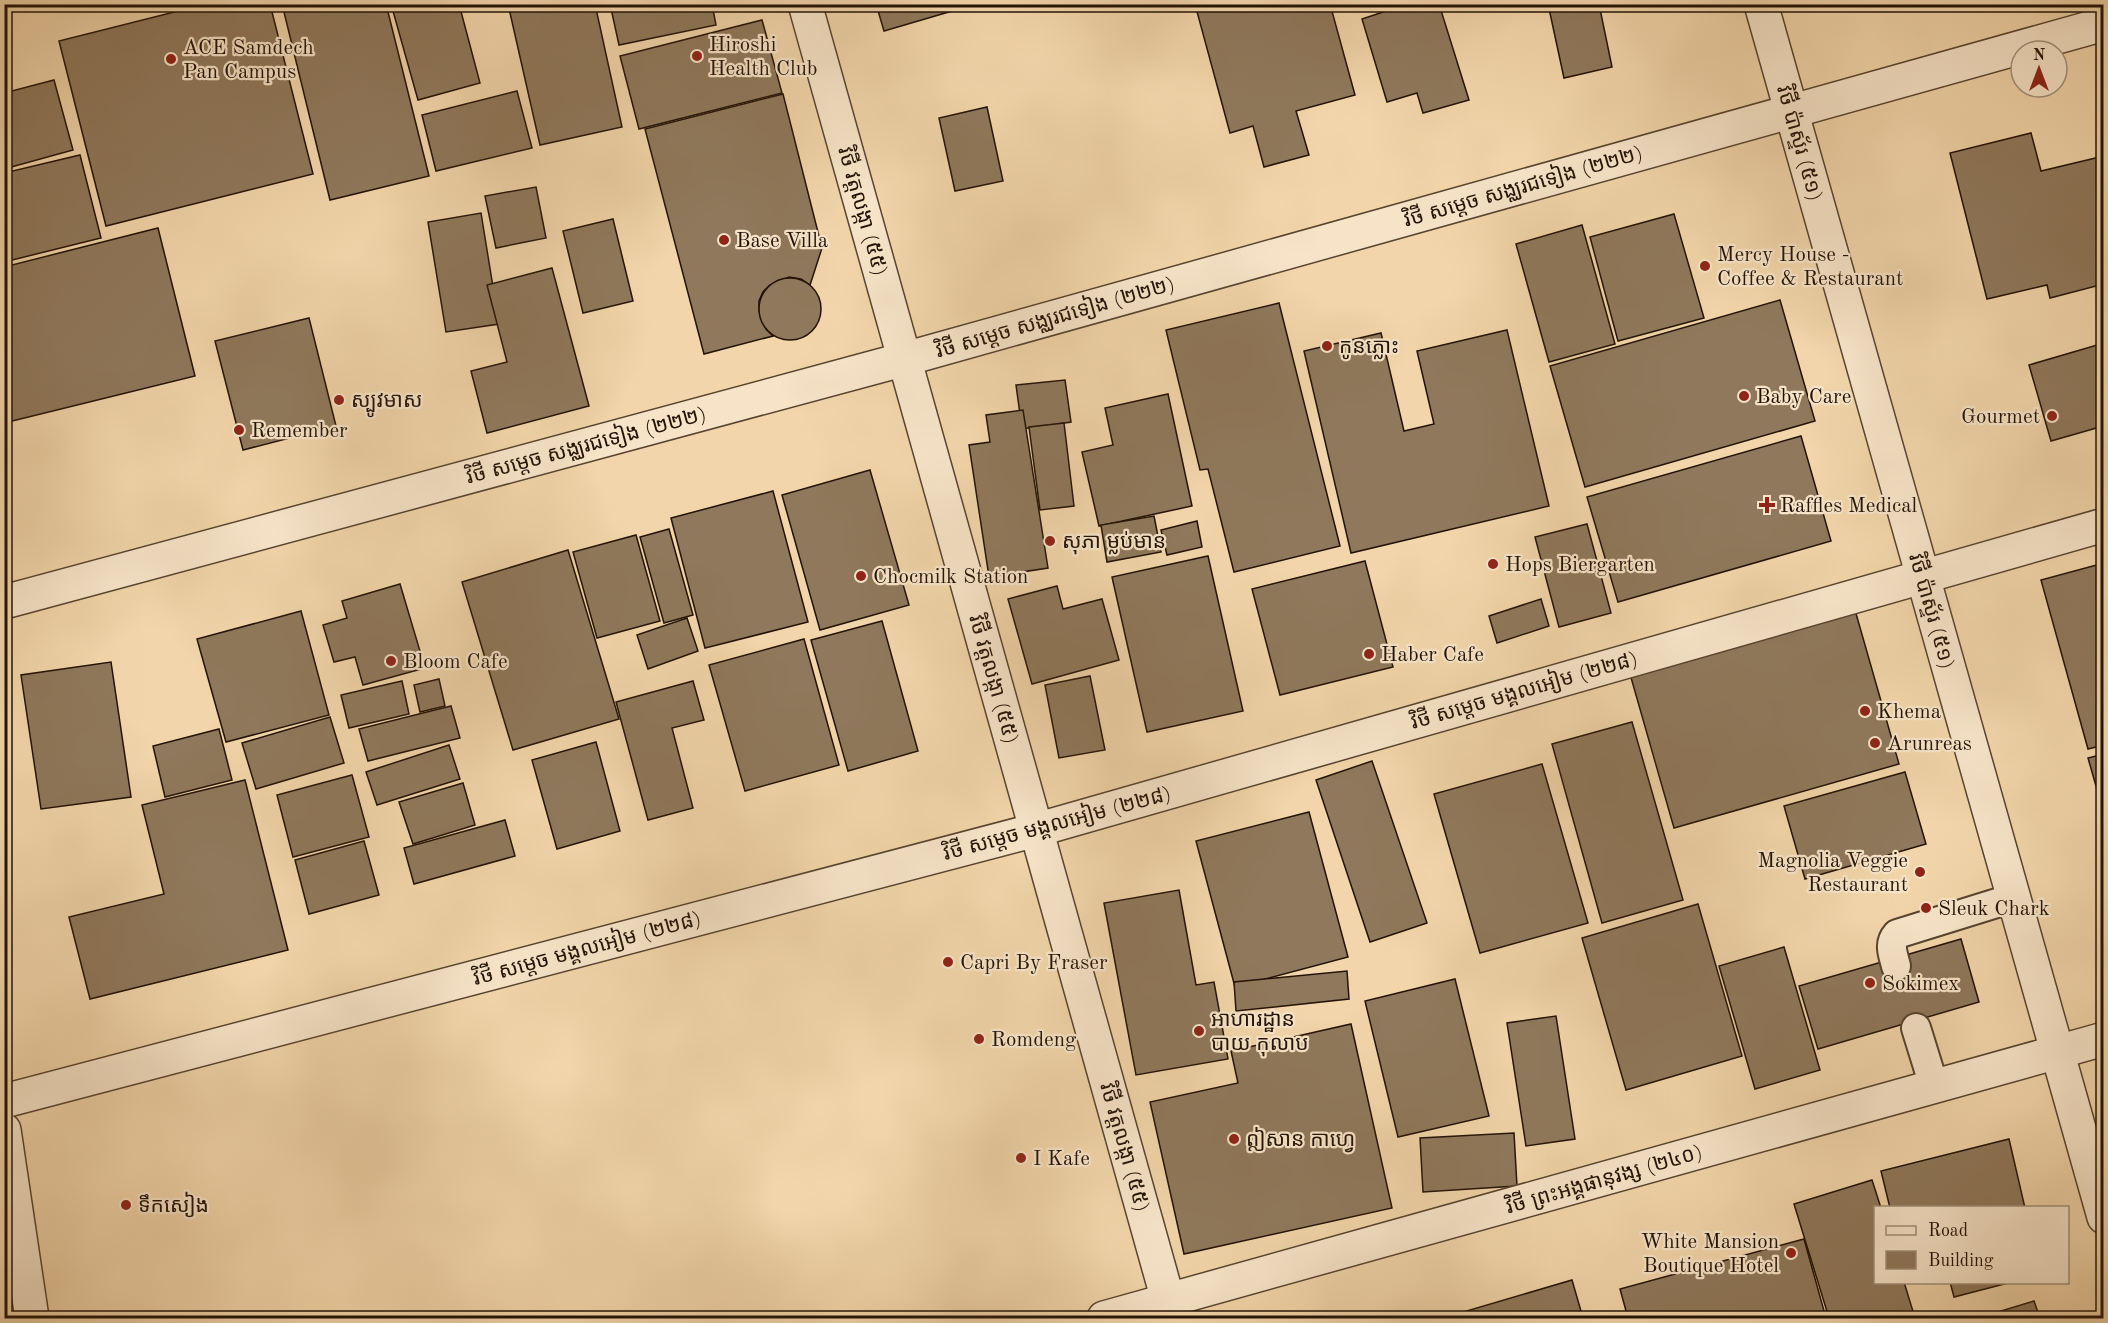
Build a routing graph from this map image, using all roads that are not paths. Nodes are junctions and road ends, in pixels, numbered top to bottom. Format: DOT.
graph roads {
  1 [pos="805,4"];
  2 [pos="1761,4"];
  3 [pos="2103,24"];
  4 [pos="1791,111"];
  5 [pos="904,359"];
  6 [pos="2103,525"];
  7 [pos="1923,576"];
  8 [pos="4,602"];
  9 [pos="1036,830"];
  10 [pos="2013,898"];
  11 [pos="1896,966"];
  12 [pos="1916,1028"];
  13 [pos="2103,1040"];
  14 [pos="2057,1053"];
  15 [pos="1934,1086"];
  16 [pos="4,1101"];
  17 [pos="4,1130"];
  18 [pos="2103,1217"];
  19 [pos="1171,1310"];
  20 [pos="32,1318"];
  21 [pos="1104,1318"];
  1 -- 5 [label="street, វិថី វត្តលង្កា (៥៥)"];
  2 -- 4 [label="street, វិថី ប៉ាស្ទ័រ (៥១)"];
  3 -- 4 [label="street, វិថី សម្តេច សង្ឈរជទៀង (២២២)"];
  4 -- 5 [label="street, វិថី សម្តេច សង្ឈរជទៀង (២២២)"];
  4 -- 7 [label="street, វិថី ប៉ាស្ទ័រ (៥១)"];
  5 -- 8 [label="street, វិថី សម្តេច សង្ឈរជទៀង (២២២)"];
  5 -- 9 [label="street, វិថី វត្តលង្កា (៥៥)"];
  6 -- 7 [label="street, វិថី សម្តេច មង្គលអៀម (២២៨)"];
  7 -- 9 [label="street, វិថី សម្តេច មង្គលអៀម (២២៨)"];
  7 -- 10 [label="street, វិថី ប៉ាស្ទ័រ (៥១)"];
  9 -- 16 [label="street, វិថី សម្តេច មង្គលអៀម (២២៨)"];
  9 -- 19 [label="street, វិថី វត្តលង្កា (៥៥)"];
  10 -- 11 [label="lane"];
  10 -- 14 [label="street, វិថី ប៉ាស្ទ័រ (៥១)"];
  12 -- 15 [label="lane"];
  13 -- 14 [label="street, វិថី ព្រះអង្គផានុវង្ស (២៤០)"];
  14 -- 15 [label="street, វិថី ព្រះអង្គផានុវង្ស (២៤០)"];
  14 -- 18 [label="street, វិថី ប៉ាស្ទ័រ (៥១)"];
  15 -- 19 [label="street, វិថី ព្រះអង្គផានុវង្ស (២៤០)"];
  17 -- 20 [label="street"];
  19 -- 21 [label="street, វិថី ព្រះអង្គផានុវង្ស (២៤០)"];
}
